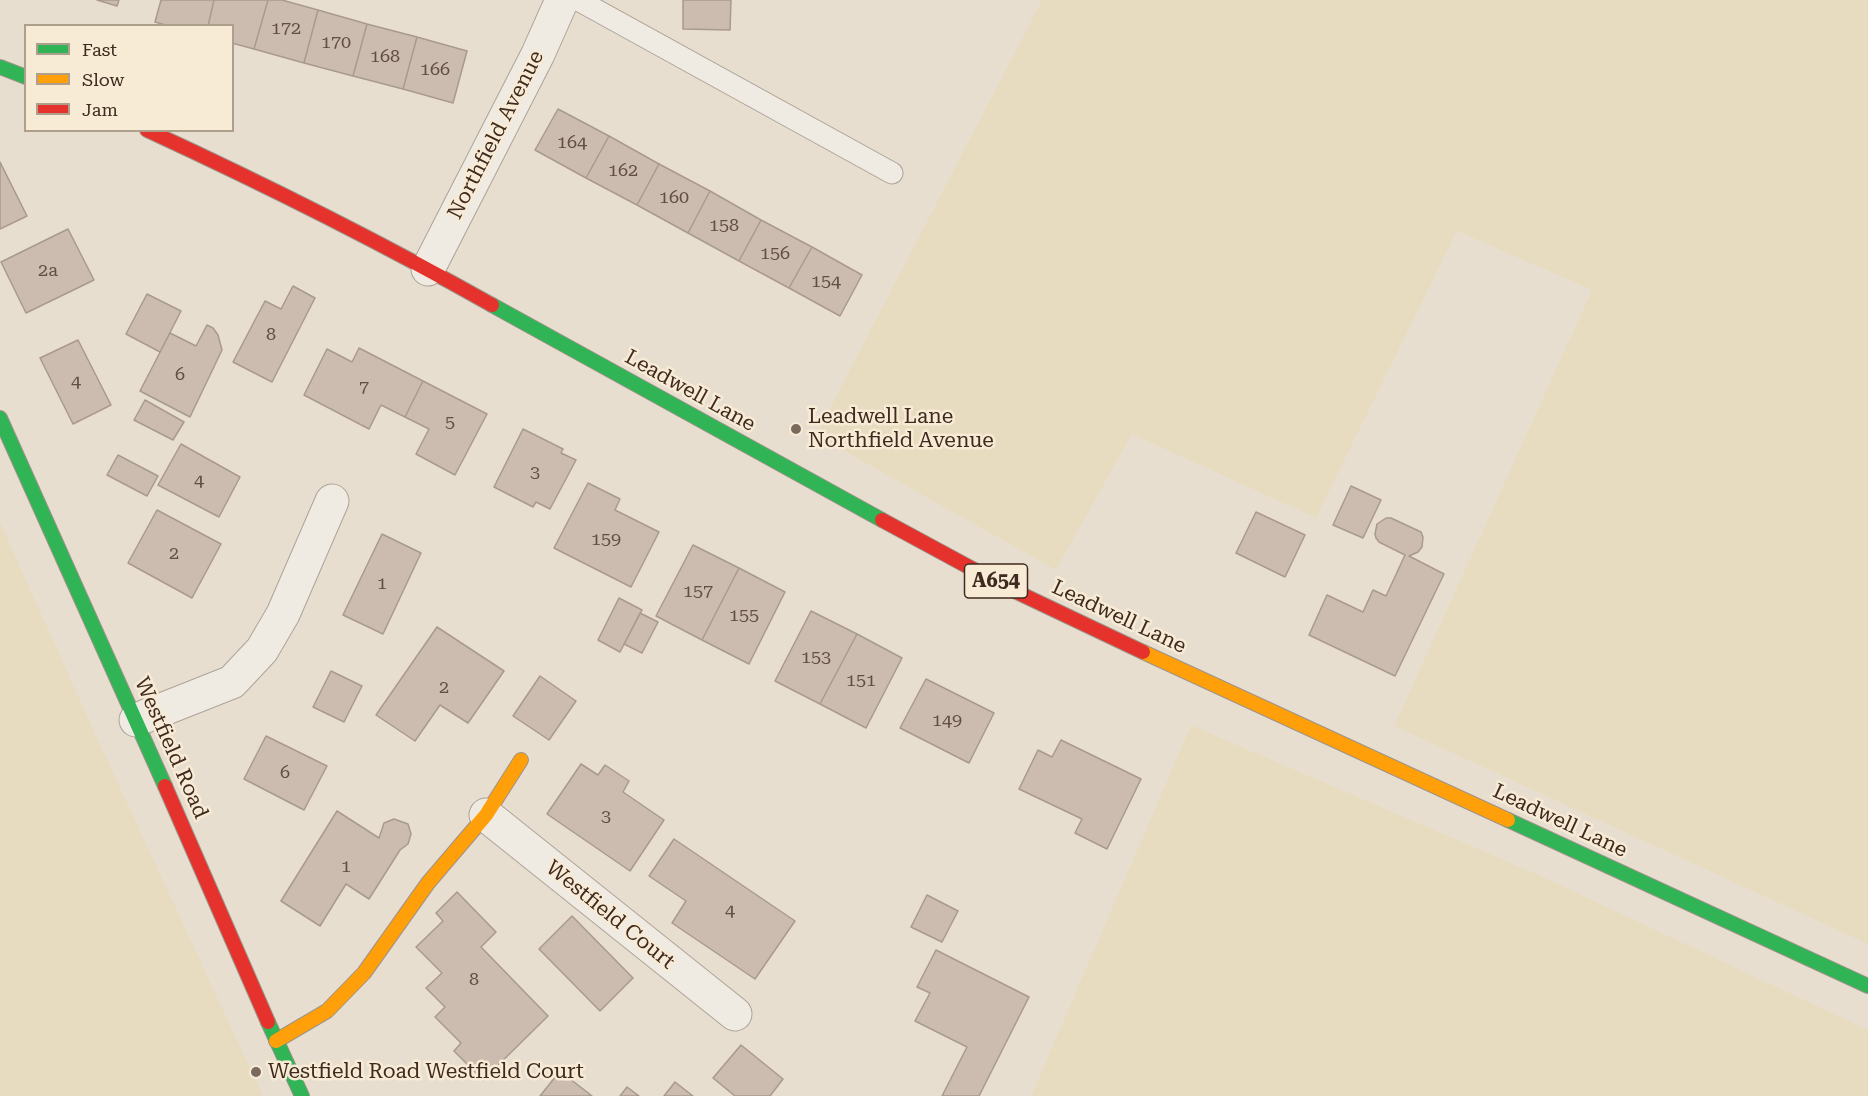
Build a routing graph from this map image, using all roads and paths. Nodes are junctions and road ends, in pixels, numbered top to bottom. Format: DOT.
graph roads {
  1 [pos="562,0"];
  2 [pos="578,0"];
  3 [pos="0,68"];
  4 [pos="24,76"];
  5 [pos="151,132"];
  6 [pos="892,173"];
  7 [pos="428,269"];
  8 [pos="0,418"];
  9 [pos="332,501"];
  10 [pos="136,720"];
  11 [pos="521,760"];
  12 [pos="486,815"];
  13 [pos="1868,987"];
  14 [pos="735,1014"];
  15 [pos="276,1041"];
  16 [pos="302,1096"];
  1 -- 7 [label="street, Northfield Avenue"];
  2 -- 6 [label="lane"];
  3 -- 4 [label="main road"];
  5 -- 7 [label="main road, Leadwell Lane / A654"];
  7 -- 13 [label="main road, Leadwell Lane / A654"];
  8 -- 10 [label="main road, Westfield Road"];
  9 -- 10 [label="street"];
  10 -- 15 [label="main road, Westfield Road"];
  11 -- 12 [label="main road"];
  12 -- 14 [label="street, Westfield Court"];
  12 -- 15 [label="main road"];
  15 -- 16 [label="main road, Westfield Road"];
}
